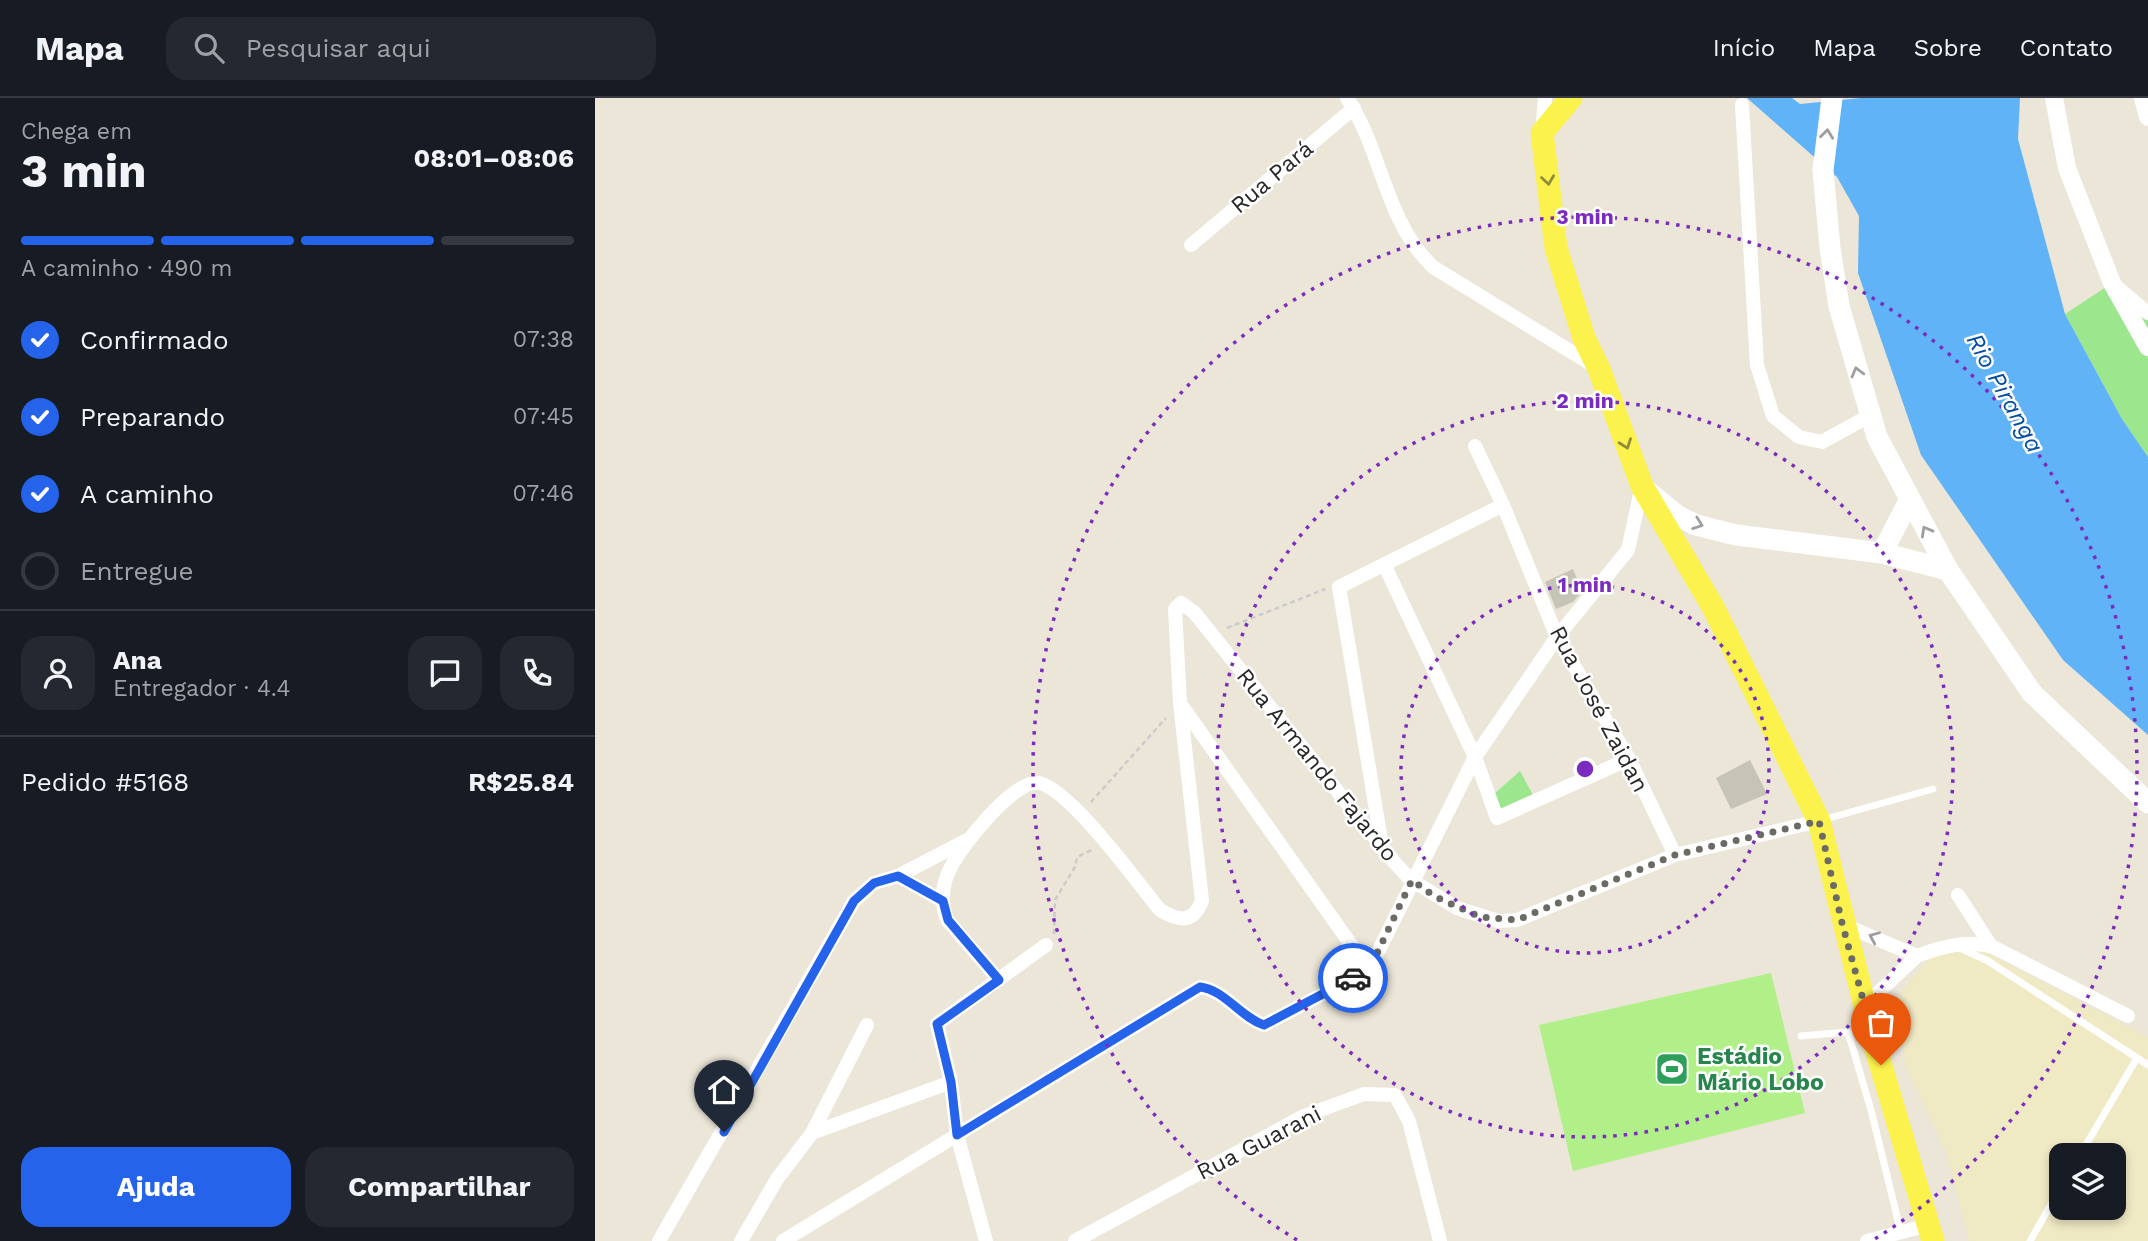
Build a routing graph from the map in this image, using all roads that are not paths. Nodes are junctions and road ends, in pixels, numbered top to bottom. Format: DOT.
graph roads {
  1 [pos="1545,98"];
  2 [pos="1571,98"];
  3 [pos="1832,98"];
  4 [pos="2054,98"];
  5 [pos="2143,98"];
  6 [pos="1350,103"];
  7 [pos="1742,105"];
  8 [pos="2148,117"];
  9 [pos="1542,133"];
  10 [pos="1191,245"];
  11 [pos="2112,283"];
  12 [pos="2148,313"];
  13 [pos="2148,347"];
  14 [pos="1599,369"];
  15 [pos="1869,416"];
  16 [pos="1475,446"];
  17 [pos="1642,486"];
  18 [pos="1906,496"];
  19 [pos="1503,505"];
  20 [pos="1882,553"];
  21 [pos="1384,564"];
  22 [pos="1948,570"];
  23 [pos="1557,637"];
  24 [pos="1179,703"];
  25 [pos="1475,757"];
  26 [pos="1629,759"];
  27 [pos="1933,789"];
  28 [pos="2148,803"];
  29 [pos="1819,821"];
  30 [pos="976,835"];
  31 [pos="1383,848"];
  32 [pos="1675,855"];
  33 [pos="898,876"];
  34 [pos="1412,880"];
  35 [pos="1958,895"];
  36 [pos="943,901"];
  37 [pos="1842,923"];
  38 [pos="1953,944"];
  39 [pos="1046,946"];
  40 [pos="1991,946"];
  41 [pos="1917,956"];
  42 [pos="1369,970"];
  43 [pos="999,980"];
  44 [pos="1866,1004"];
  45 [pos="2128,1016"];
  46 [pos="867,1025"];
  47 [pos="1801,1036"];
  48 [pos="2137,1058"];
  49 [pos="2148,1065"];
  50 [pos="951,1082"];
  51 [pos="812,1133"];
  52 [pos="957,1135"];
  53 [pos="2087,1143"];
  54 [pos="2049,1208"];
  55 [pos="1931,1233"];
  56 [pos="1901,1234"];
  57 [pos="659,1241"];
  58 [pos="741,1241"];
  59 [pos="783,1241"];
  60 [pos="986,1241"];
  61 [pos="1075,1241"];
  62 [pos="1440,1241"];
  63 [pos="1867,1241"];
  64 [pos="2030,1241"];
  1 -- 9 [label="street"];
  2 -- 9 [label="main road"];
  15 -- 3 [label="main road, one-way"];
  4 -- 11 [label="street"];
  5 -- 8 [label="street"];
  6 -- 10 [label="street, Rua Pará"];
  6 -- 14 [label="street"];
  7 -- 15 [label="street"];
  9 -- 14 [label="main road, one-way"];
  11 -- 12 [label="street"];
  11 -- 13 [label="street"];
  14 -- 17 [label="main road, one-way"];
  15 -- 18 [label="main road"];
  16 -- 19 [label="street, Rua José Zaidan"];
  17 -- 20 [label="main road, one-way"];
  17 -- 23 [label="street"];
  17 -- 29 [label="main road"];
  18 -- 20 [label="main road"];
  22 -- 18 [label="main road, one-way"];
  19 -- 21 [label="street"];
  19 -- 23 [label="street, Rua José Zaidan"];
  20 -- 22 [label="main road"];
  21 -- 25 [label="street"];
  21 -- 31 [label="street"];
  22 -- 28 [label="main road"];
  23 -- 25 [label="street"];
  23 -- 26 [label="street, Rua José Zaidan"];
  24 -- 30 [label="street, Rua Armando Fajardo"];
  24 -- 31 [label="street, Rua Armando Fajardo"];
  24 -- 42 [label="street"];
  25 -- 26 [label="street"];
  25 -- 34 [label="street"];
  26 -- 32 [label="street, Rua José Zaidan"];
  27 -- 29 [label="lane"];
  29 -- 32 [label="street, Rua Armando Fajardo"];
  29 -- 37 [label="main road"];
  30 -- 33 [label="street"];
  30 -- 36 [label="street"];
  31 -- 34 [label="street, Rua Armando Fajardo"];
  32 -- 34 [label="street, Rua Armando Fajardo"];
  33 -- 36 [label="street"];
  33 -- 57 [label="street"];
  34 -- 42 [label="street"];
  35 -- 40 [label="street"];
  36 -- 43 [label="street"];
  41 -- 37 [label="street, one-way"];
  37 -- 44 [label="main road"];
  38 -- 40 [label="street"];
  38 -- 41 [label="street"];
  38 -- 48 [label="lane"];
  39 -- 43 [label="street"];
  40 -- 45 [label="street"];
  41 -- 44 [label="street"];
  42 -- 52 [label="street"];
  43 -- 50 [label="street"];
  44 -- 55 [label="main road"];
  46 -- 51 [label="street"];
  47 -- 56 [label="lane"];
  48 -- 49 [label="lane"];
  48 -- 53 [label="lane"];
  50 -- 51 [label="street"];
  50 -- 52 [label="street"];
  51 -- 58 [label="street"];
  52 -- 59 [label="street"];
  52 -- 60 [label="street"];
  54 -- 64 [label="lane"];
  55 -- 56 [label="street"];
  56 -- 63 [label="street"];
  61 -- 62 [label="street, Rua Guarani"];
}
